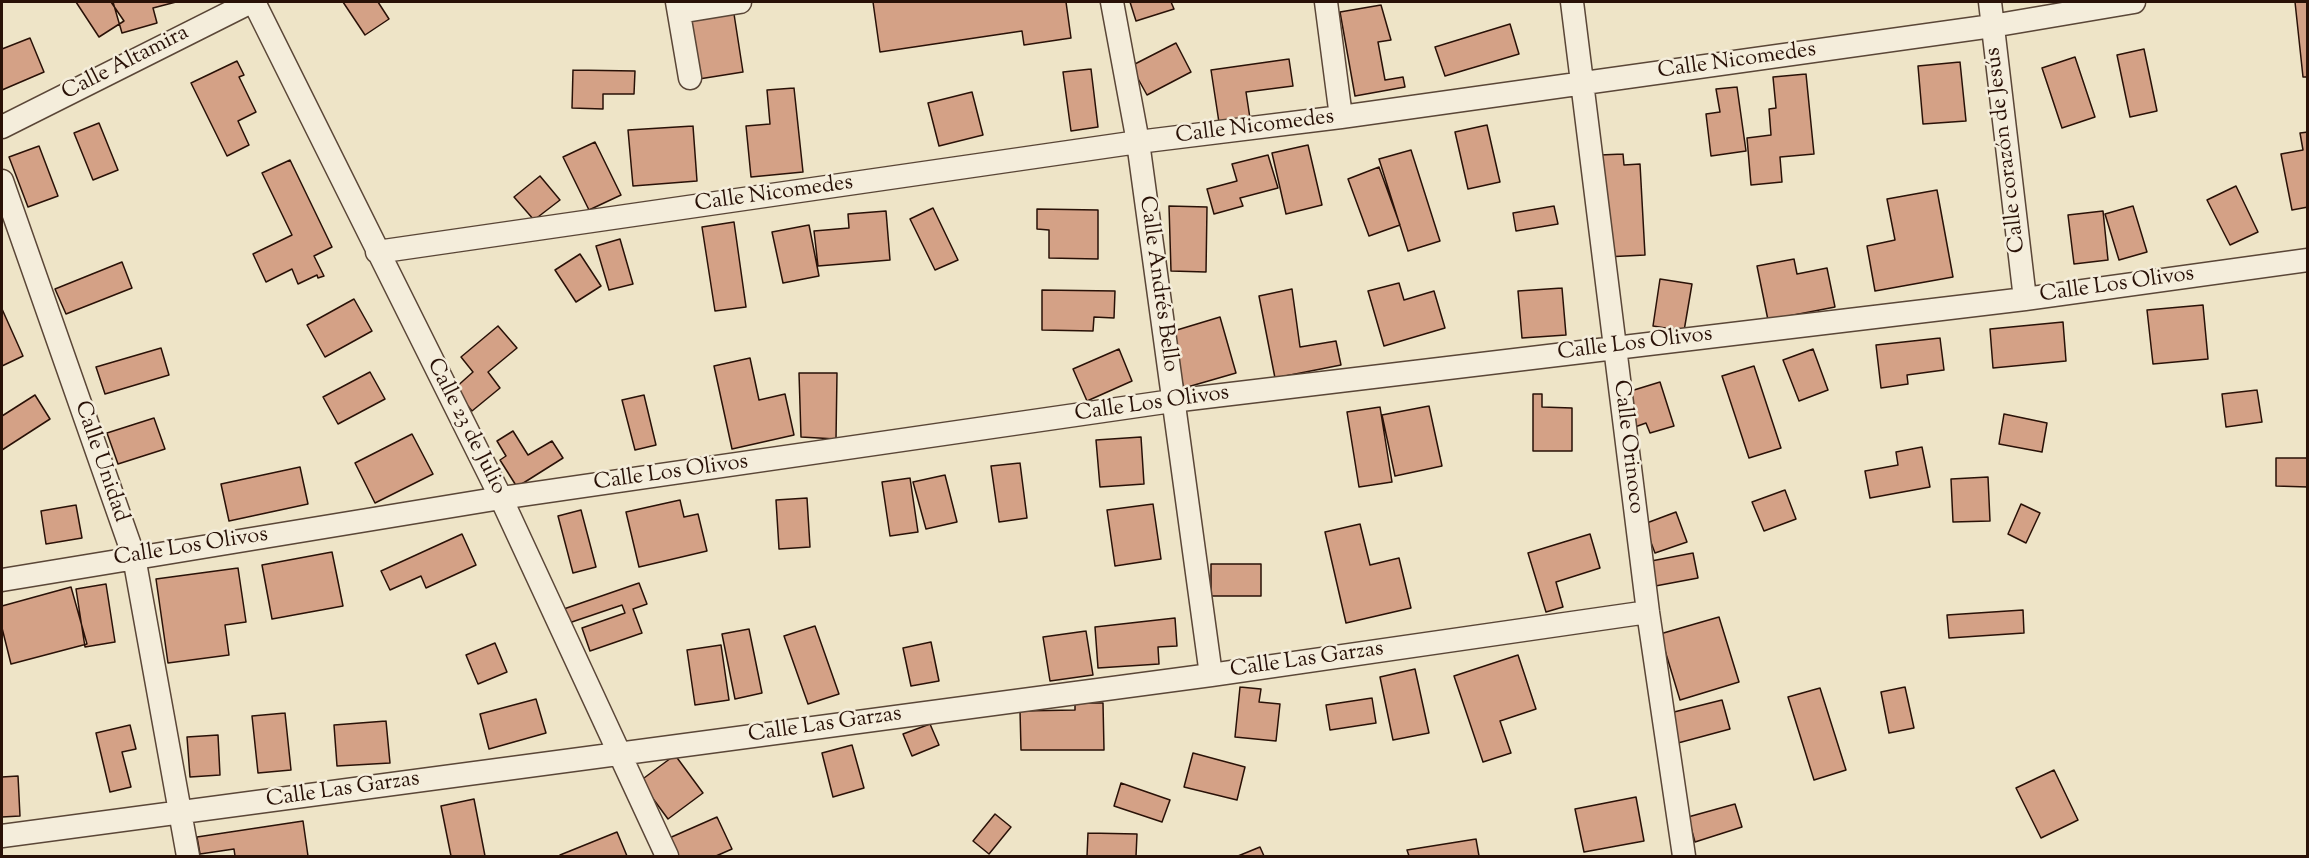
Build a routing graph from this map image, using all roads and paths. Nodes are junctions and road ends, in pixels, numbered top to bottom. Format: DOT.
graph roads {
  1 [pos="253,2"];
  2 [pos="740,2"];
  3 [pos="1112,2"];
  4 [pos="1326,2"];
  5 [pos="1572,2"];
  6 [pos="1990,2"];
  7 [pos="2134,2"];
  8 [pos="678,7"];
  9 [pos="1992,26"];
  10 [pos="690,78"];
  11 [pos="1584,83"];
  12 [pos="1341,117"];
  13 [pos="2,127"];
  14 [pos="1138,142"];
  15 [pos="2,181"];
  16 [pos="377,252"];
  17 [pos="2307,260"];
  18 [pos="2025,299"];
  19 [pos="1615,348"];
  20 [pos="1172,401"];
  21 [pos="501,498"];
  22 [pos="134,557"];
  23 [pos="2,580"];
  24 [pos="1648,612"];
  25 [pos="1211,675"];
  26 [pos="620,753"];
  27 [pos="182,813"];
  28 [pos="2,836"];
  29 [pos="188,856"];
  30 [pos="667,856"];
  31 [pos="1684,856"];
  1 -- 13 [label="street, Calle Altamira"];
  1 -- 16 [label="street, Calle 23 de Julio"];
  2 -- 8 [label="street"];
  3 -- 14 [label="street, Calle Andrés Bello"];
  4 -- 12 [label="street"];
  5 -- 11 [label="street, Calle Orinoco"];
  6 -- 9 [label="street, Calle corazón de Jesús"];
  7 -- 9 [label="street, Calle Nicomedes"];
  8 -- 10 [label="street"];
  9 -- 11 [label="street, Calle Nicomedes"];
  9 -- 18 [label="street, Calle corazón de Jesús"];
  11 -- 12 [label="street, Calle Nicomedes"];
  11 -- 19 [label="street, Calle Orinoco"];
  12 -- 14 [label="street, Calle Nicomedes"];
  14 -- 16 [label="street, Calle Nicomedes"];
  14 -- 20 [label="street, Calle Andrés Bello"];
  15 -- 22 [label="street, Calle Unidad"];
  16 -- 21 [label="street, Calle 23 de Julio"];
  17 -- 18 [label="street, Calle Los Olivos"];
  18 -- 19 [label="street, Calle Los Olivos"];
  19 -- 20 [label="street, Calle Los Olivos"];
  19 -- 24 [label="street, Calle Orinoco"];
  20 -- 21 [label="street, Calle Los Olivos"];
  20 -- 25 [label="street, Calle Andrés Bello"];
  21 -- 22 [label="street, Calle Los Olivos"];
  21 -- 26 [label="street, Calle 23 de Julio"];
  22 -- 23 [label="street, Calle Los Olivos"];
  22 -- 27 [label="street, Calle Unidad"];
  24 -- 25 [label="street, Calle Las Garzas"];
  24 -- 31 [label="street, Calle Orinoco"];
  25 -- 26 [label="street, Calle Las Garzas"];
  26 -- 27 [label="street, Calle Las Garzas"];
  26 -- 30 [label="street, Calle 23 de Julio"];
  27 -- 28 [label="street, Calle Las Garzas"];
  27 -- 29 [label="street, Calle Unidad"];
}
